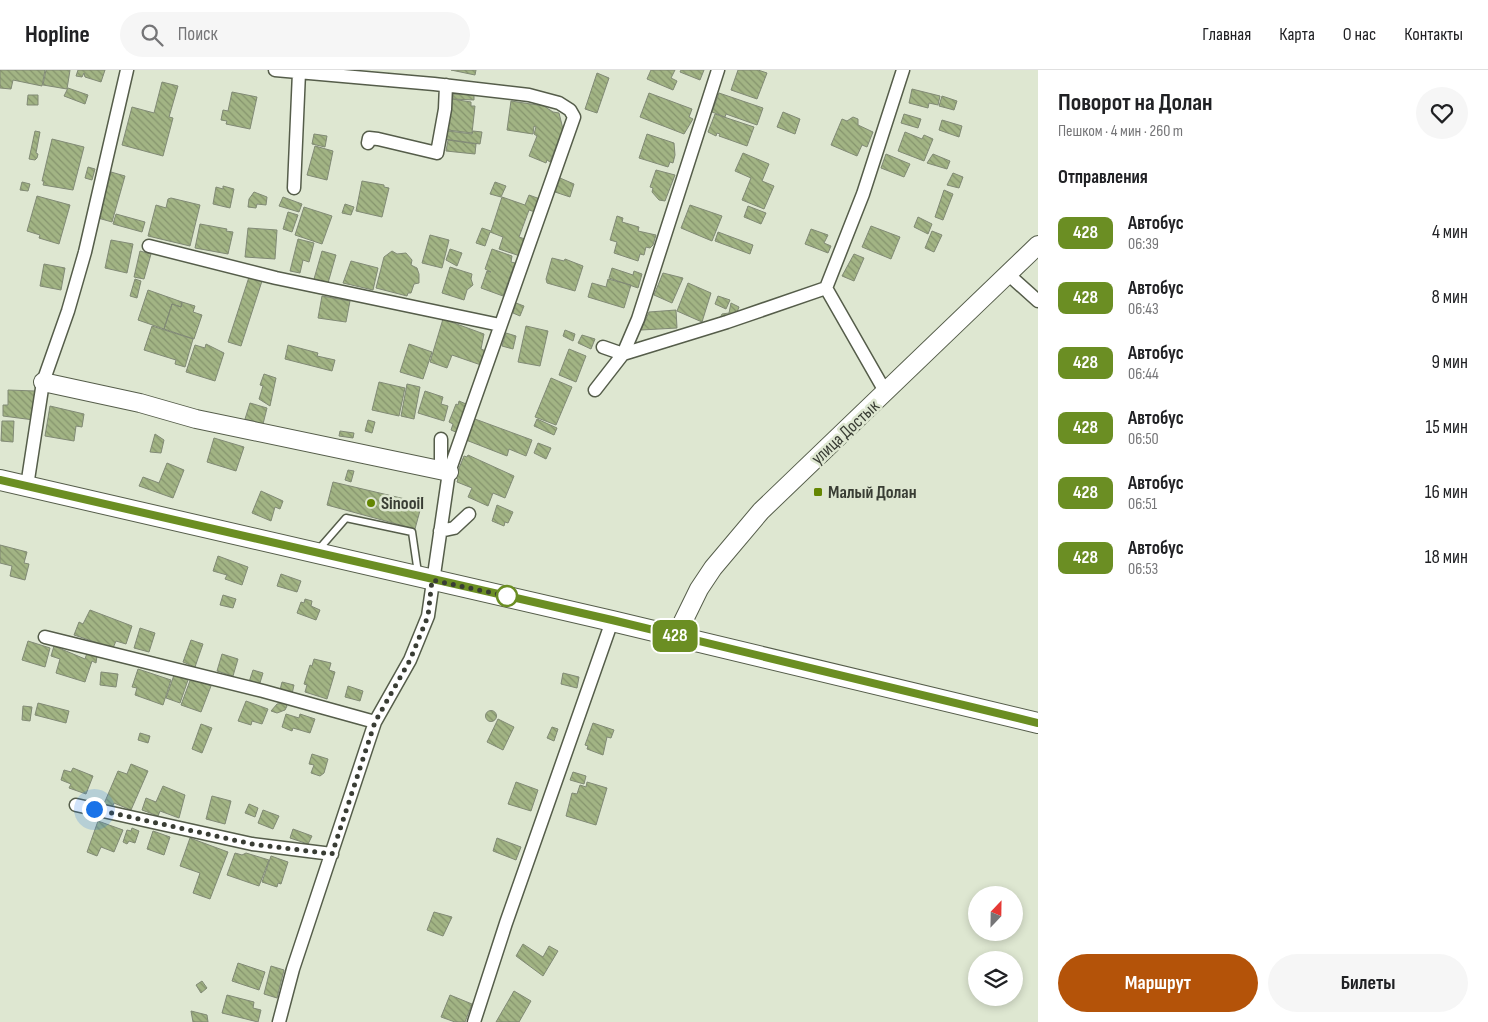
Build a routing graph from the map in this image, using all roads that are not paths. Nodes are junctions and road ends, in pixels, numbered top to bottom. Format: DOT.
graph roads {
  1 [pos="127,70"];
  2 [pos="275,70"];
  3 [pos="718,70"];
  4 [pos="903,70"];
  5 [pos="299,72"];
  6 [pos="446,85"];
  7 [pos="368,143"];
  8 [pos="294,188"];
  9 [pos="1038,245"];
  10 [pos="149,246"];
  11 [pos="1009,275"];
  12 [pos="826,288"];
  13 [pos="1038,301"];
  14 [pos="500,325"];
  15 [pos="602,347"];
  16 [pos="623,354"];
  17 [pos="43,382"];
  18 [pos="595,390"];
  19 [pos="886,393"];
  20 [pos="441,439"];
  21 [pos="445,471"];
  22 [pos="0,480"];
  23 [pos="27,486"];
  24 [pos="468,514"];
  25 [pos="440,532"];
  26 [pos="316,553"];
  27 [pos="425,578"];
  28 [pos="612,620"];
  29 [pos="676,636"];
  30 [pos="45,637"];
  31 [pos="375,722"];
  32 [pos="1038,723"];
  33 [pos="76,805"];
  34 [pos="332,854"];
  35 [pos="279,1022"];
  36 [pos="474,1022"];
  1 -- 17 [label="street"];
  2 -- 5 [label="street"];
  3 -- 16 [label="street"];
  4 -- 12 [label="street"];
  5 -- 6 [label="street"];
  5 -- 8 [label="street"];
  6 -- 7 [label="street"];
  6 -- 14 [label="street"];
  9 -- 11 [label="main road, улица Достык"];
  10 -- 14 [label="street"];
  11 -- 13 [label="street"];
  11 -- 19 [label="main road, улица Достык"];
  12 -- 16 [label="street"];
  12 -- 19 [label="street"];
  14 -- 21 [label="street"];
  15 -- 16 [label="street"];
  16 -- 18 [label="street"];
  17 -- 21 [label="main road"];
  17 -- 23 [label="street"];
  19 -- 29 [label="main road, улица Достык"];
  20 -- 21 [label="street"];
  21 -- 25 [label="street"];
  22 -- 23 [label="main road"];
  23 -- 26 [label="main road"];
  24 -- 25 [label="street"];
  25 -- 27 [label="street"];
  26 -- 27 [label="main road"];
  26 -- 27 [label="lane"];
  27 -- 28 [label="main road"];
  27 -- 31 [label="street"];
  28 -- 29 [label="main road"];
  28 -- 36 [label="street"];
  29 -- 32 [label="main road"];
  30 -- 31 [label="street"];
  31 -- 34 [label="street"];
  33 -- 34 [label="street"];
  34 -- 35 [label="street"];
}
